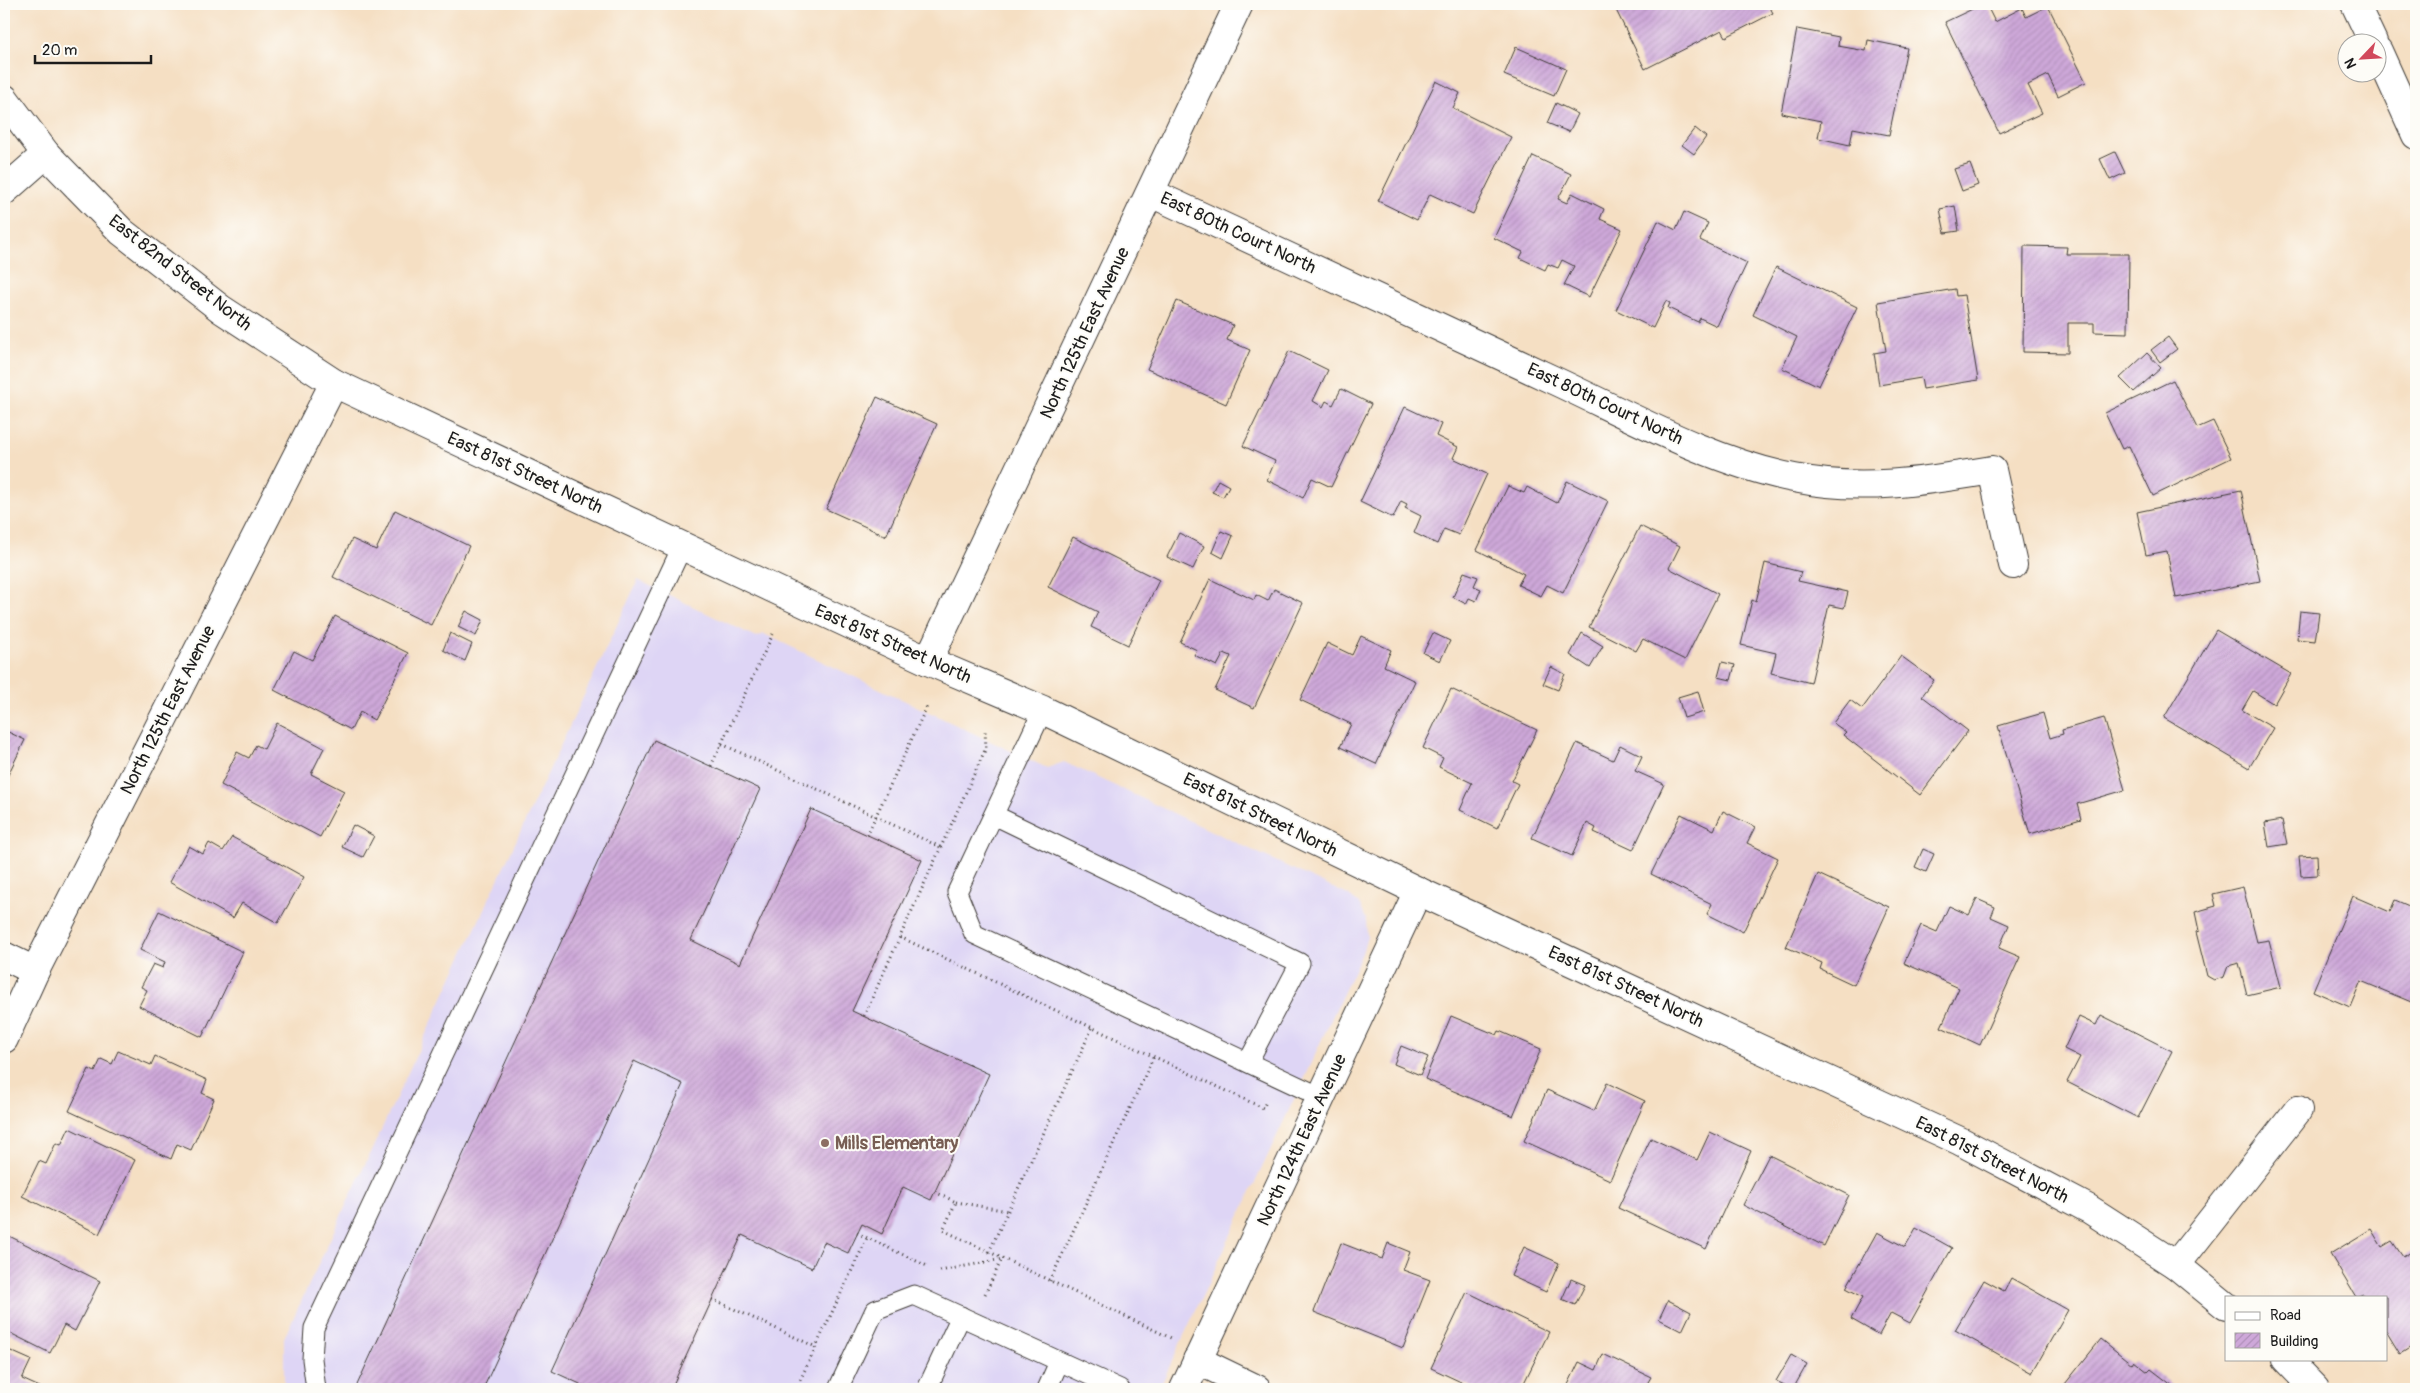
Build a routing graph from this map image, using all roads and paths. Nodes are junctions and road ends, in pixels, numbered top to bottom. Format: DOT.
graph roads {
  1 [pos="1239,4"];
  2 [pos="2355,4"];
  3 [pos="2368,32"];
  4 [pos="2388,73"];
  5 [pos="4,98"];
  6 [pos="2416,135"];
  7 [pos="46,154"];
  8 [pos="4,191"];
  9 [pos="1151,193"];
  10 [pos="334,383"];
  11 [pos="682,547"];
  12 [pos="2013,565"];
  13 [pos="773,634"];
  14 [pos="928,661"];
  15 [pos="928,704"];
  16 [pos="1043,710"];
  17 [pos="985,731"];
  18 [pos="722,744"];
  19 [pos="711,766"];
  20 [pos="994,814"];
  21 [pos="876,817"];
  22 [pos="867,835"];
  23 [pos="940,848"];
  24 [pos="1418,891"];
  25 [pos="900,937"];
  26 [pos="4,956"];
  27 [pos="35,971"];
  28 [pos="864,1016"];
  29 [pos="1092,1028"];
  30 [pos="4,1039"];
  31 [pos="1154,1056"];
  32 [pos="1248,1062"];
  33 [pos="1323,1098"];
  34 [pos="1266,1102"];
  35 [pos="2298,1110"];
  36 [pos="935,1192"];
  37 [pos="956,1202"];
  38 [pos="1008,1211"];
  39 [pos="857,1233"];
  40 [pos="868,1238"];
  41 [pos="989,1252"];
  42 [pos="1002,1259"];
  43 [pos="2176,1265"];
  44 [pos="1050,1281"];
  45 [pos="988,1289"];
  46 [pos="712,1299"];
  47 [pos="2225,1305"];
  48 [pos="961,1316"];
  49 [pos="1172,1338"];
  50 [pos="816,1347"];
  51 [pos="1197,1360"];
  52 [pos="2287,1360"];
  53 [pos="1059,1362"];
  54 [pos="316,1389"];
  55 [pos="796,1389"];
  56 [pos="838,1389"];
  57 [pos="928,1389"];
  58 [pos="1046,1389"];
  59 [pos="1120,1389"];
  60 [pos="1184,1389"];
  61 [pos="1256,1389"];
  62 [pos="2315,1389"];
  1 -- 9 [label="street, North 125th East Avenue"];
  2 -- 3 [label="street"];
  4 -- 6 [label="street"];
  5 -- 7 [label="street, East 82nd Street North"];
  7 -- 8 [label="street"];
  7 -- 10 [label="street, East 82nd Street North"];
  9 -- 12 [label="street, East 80th Court North"];
  9 -- 14 [label="street, North 125th East Avenue"];
  10 -- 11 [label="street, East 81st Street North"];
  10 -- 27 [label="street, North 125th East Avenue"];
  11 -- 14 [label="street, East 81st Street North"];
  11 -- 54 [label="lane"];
  13 -- 18 [label="path"];
  14 -- 16 [label="street, East 81st Street North"];
  15 -- 21 [label="path"];
  16 -- 20 [label="lane"];
  16 -- 24 [label="street, East 81st Street North"];
  17 -- 23 [label="path"];
  18 -- 19 [label="path"];
  18 -- 21 [label="path"];
  20 -- 32 [label="lane"];
  20 -- 32 [label="lane"];
  21 -- 22 [label="path"];
  21 -- 23 [label="path"];
  23 -- 25 [label="path"];
  24 -- 33 [label="street, North 124th East Avenue"];
  24 -- 43 [label="street, East 81st Street North"];
  25 -- 28 [label="path"];
  25 -- 29 [label="path"];
  26 -- 27 [label="street"];
  27 -- 30 [label="street, North 125th East Avenue"];
  29 -- 31 [label="path"];
  29 -- 38 [label="path"];
  31 -- 34 [label="path"];
  31 -- 44 [label="path"];
  32 -- 33 [label="lane"];
  33 -- 51 [label="street, North 124th East Avenue"];
  35 -- 43 [label="street"];
  36 -- 37 [label="path"];
  37 -- 38 [label="path"];
  37 -- 41 [label="path"];
  38 -- 41 [label="path"];
  39 -- 40 [label="path"];
  40 -- 42 [label="path"];
  40 -- 50 [label="path"];
  41 -- 42 [label="path"];
  42 -- 44 [label="path"];
  42 -- 45 [label="path"];
  43 -- 47 [label="street, East 81st Street North"];
  44 -- 49 [label="path"];
  46 -- 50 [label="path"];
  48 -- 53 [label="lane"];
  48 -- 56 [label="lane"];
  48 -- 57 [label="lane"];
  50 -- 55 [label="path"];
  51 -- 60 [label="street, North 124th East Avenue"];
  51 -- 61 [label="street"];
  52 -- 62 [label="street"];
  53 -- 58 [label="lane"];
  53 -- 59 [label="lane"];
}
